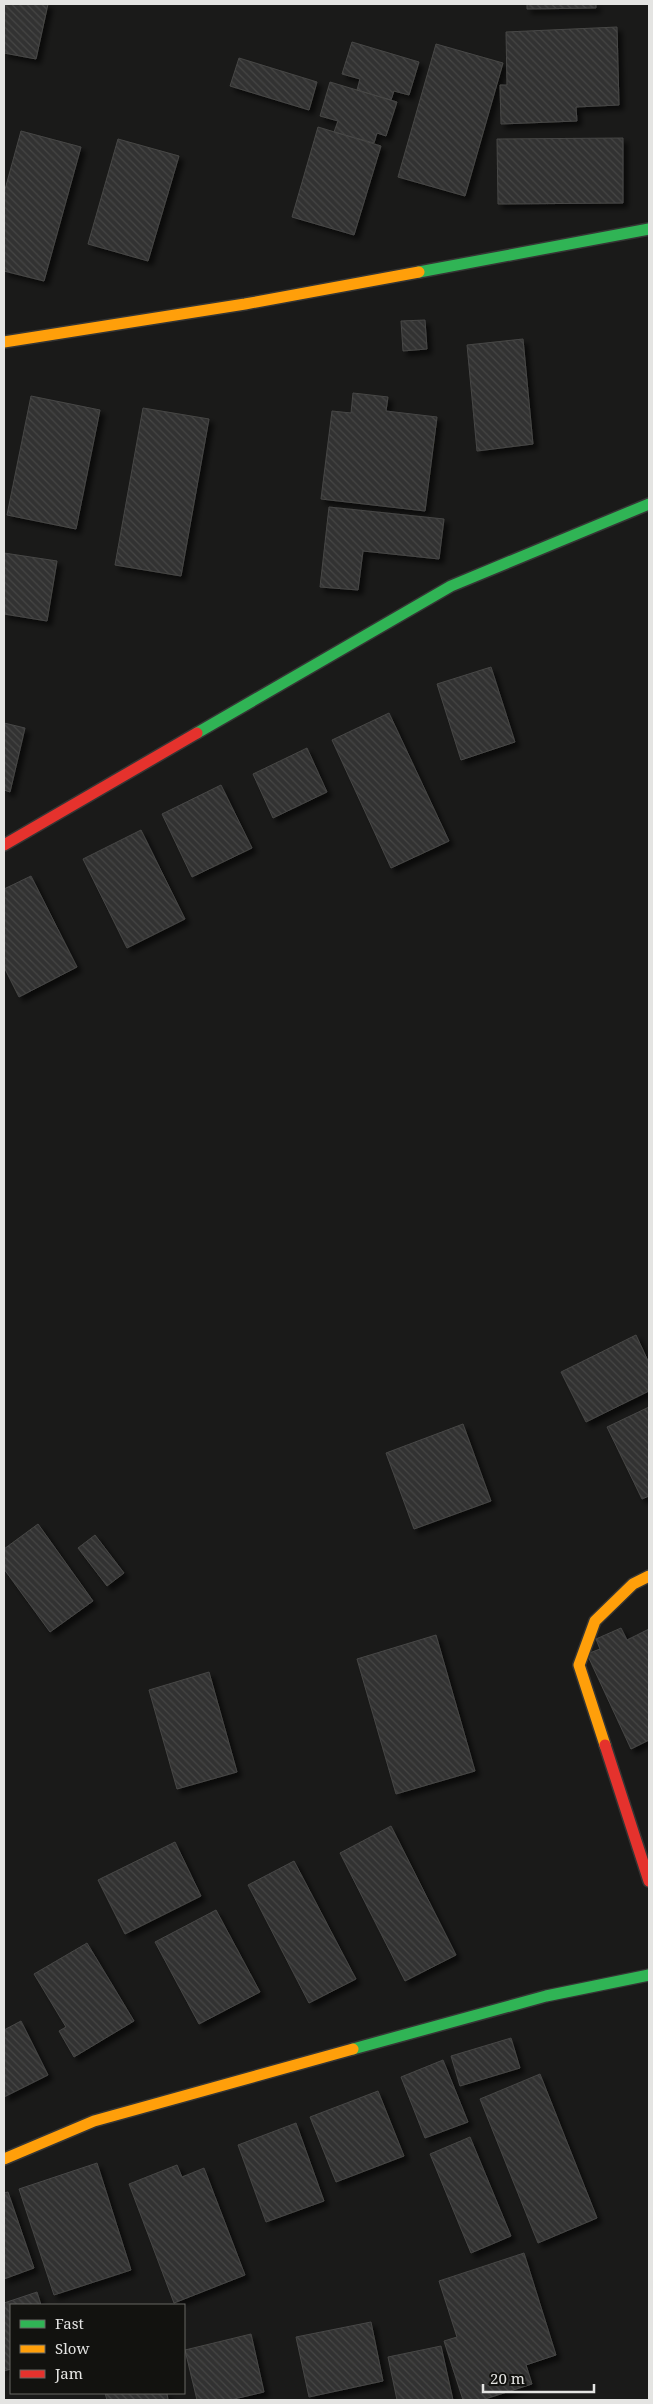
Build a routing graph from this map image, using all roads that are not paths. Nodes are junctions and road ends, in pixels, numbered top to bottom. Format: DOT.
graph roads {
  1 [pos="649,230"];
  2 [pos="4,342"];
  3 [pos="649,504"];
  4 [pos="4,845"];
  5 [pos="649,1576"];
  6 [pos="649,1881"];
  7 [pos="649,1975"];
  8 [pos="4,2159"];
  1 -- 2 [label="street"];
  3 -- 4 [label="street"];
  5 -- 6 [label="street"];
  7 -- 8 [label="street"];
}
